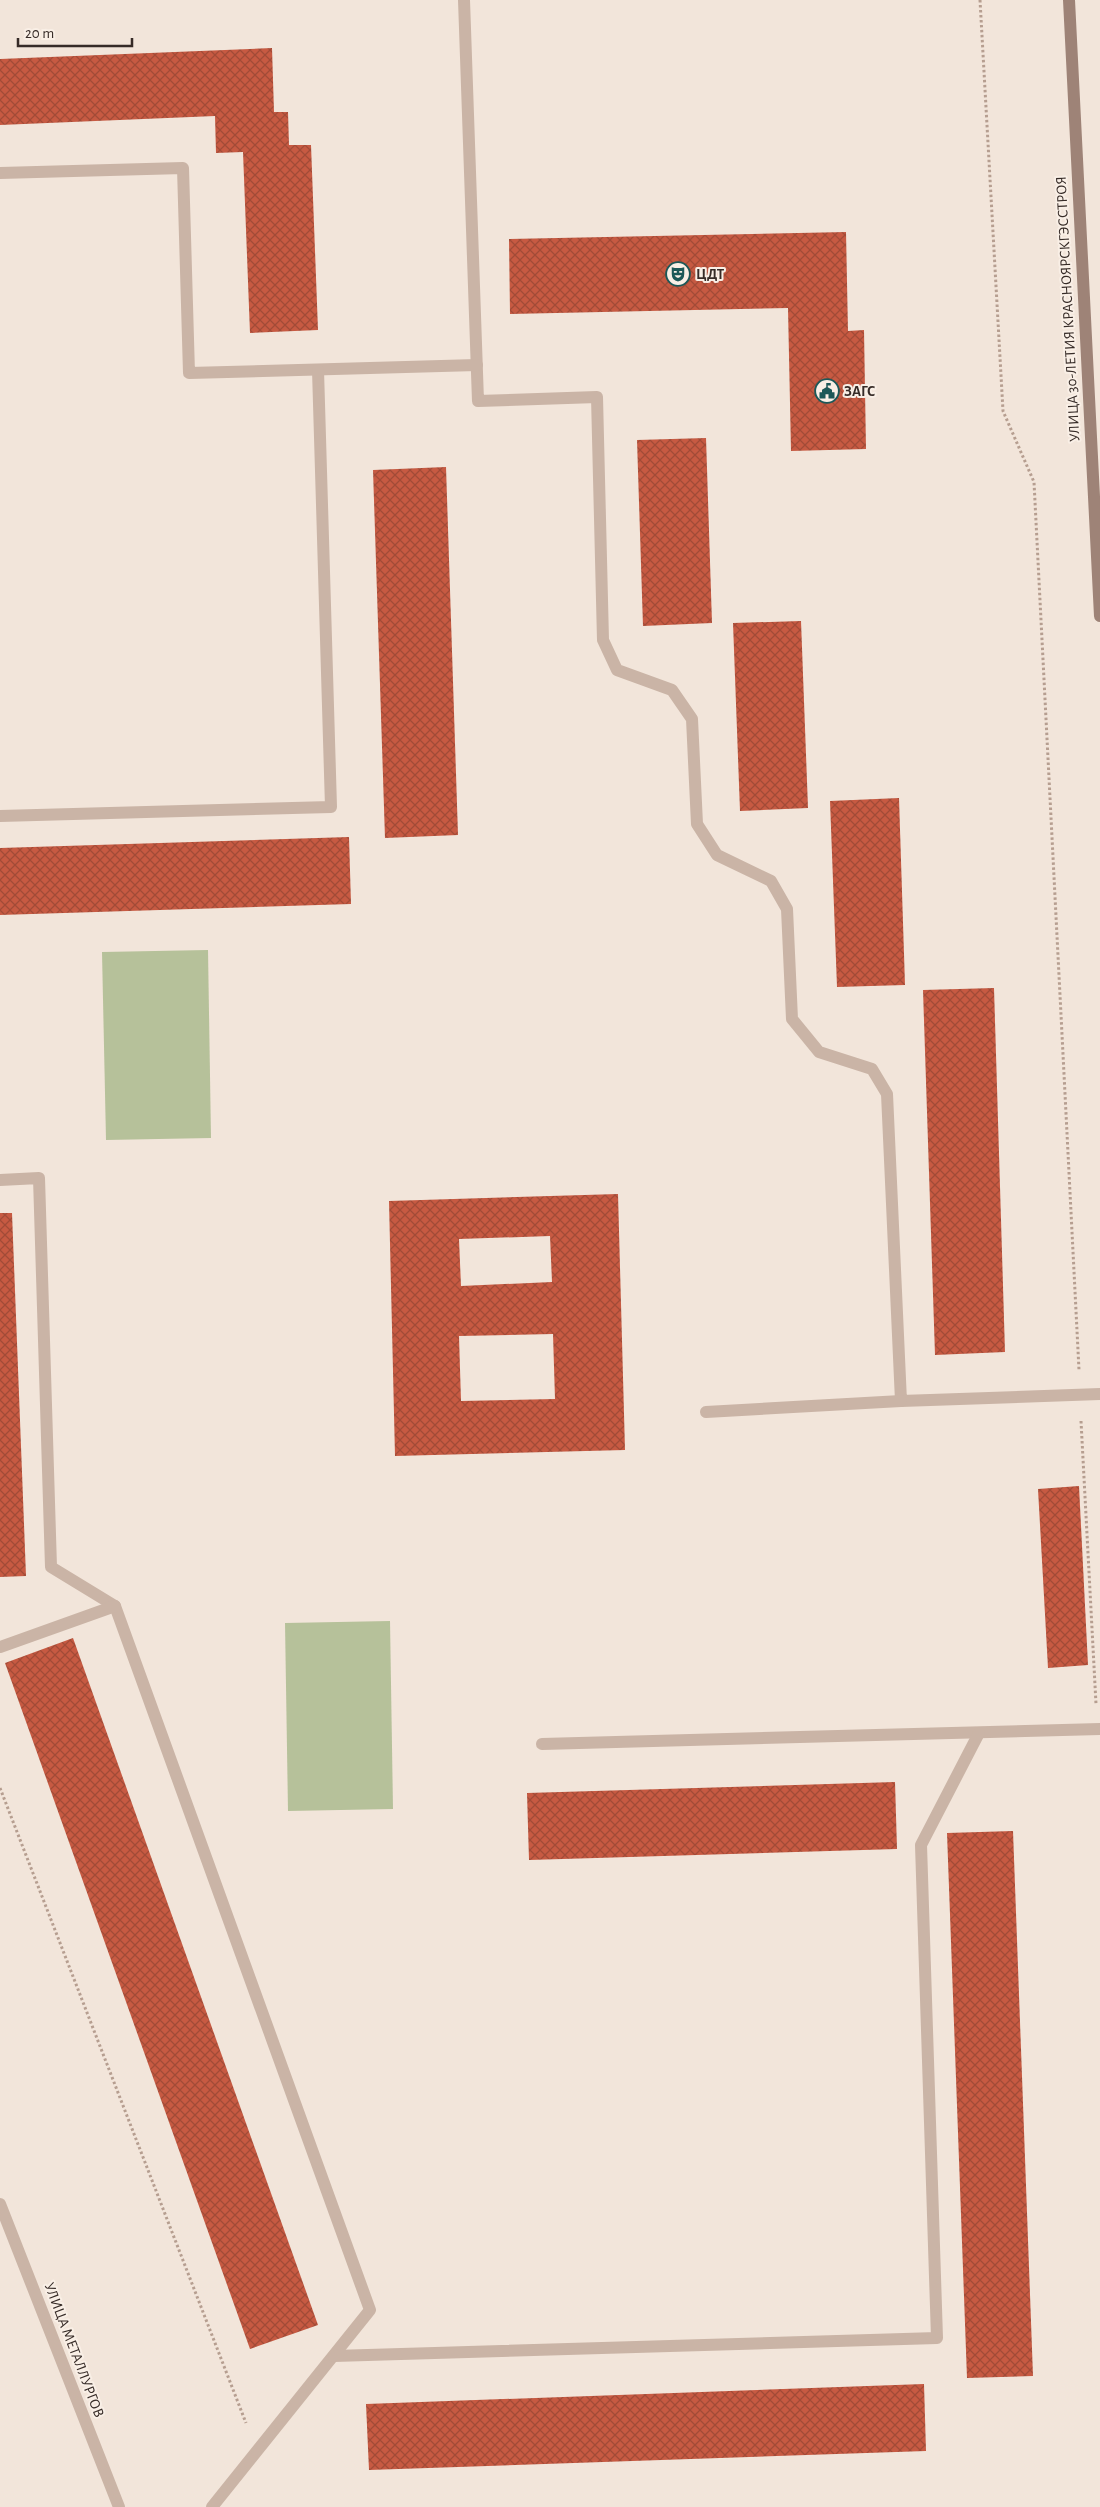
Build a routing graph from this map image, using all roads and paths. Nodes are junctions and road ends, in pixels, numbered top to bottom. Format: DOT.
graph roads {
  1 [pos="464,0"];
  2 [pos="980,0"];
  3 [pos="1069,0"];
  4 [pos="0,173"];
  5 [pos="477,365"];
  6 [pos="318,370"];
  7 [pos="1100,616"];
  8 [pos="0,816"];
  9 [pos="0,1180"];
  10 [pos="1100,1394"];
  11 [pos="1080,1395"];
  12 [pos="901,1401"];
  13 [pos="706,1412"];
  14 [pos="115,1606"];
  15 [pos="0,1647"];
  16 [pos="1100,1712"];
  17 [pos="1100,1729"];
  18 [pos="979,1733"];
  19 [pos="542,1744"];
  20 [pos="0,1788"];
  21 [pos="0,2204"];
  22 [pos="334,2356"];
  23 [pos="257,2452"];
  24 [pos="120,2507"];
  25 [pos="212,2507"];
  1 -- 5 [label="street"];
  2 -- 11 [label="path"];
  3 -- 7 [label="main road, УЛИЦА 30-ЛЕТИЯ КРАСНОЯРСКГЭССТРОЯ"];
  4 -- 6 [label="street"];
  5 -- 6 [label="street"];
  5 -- 12 [label="street"];
  6 -- 8 [label="street"];
  9 -- 14 [label="street"];
  10 -- 11 [label="street"];
  11 -- 12 [label="street"];
  11 -- 16 [label="path"];
  12 -- 13 [label="street"];
  14 -- 15 [label="street"];
  14 -- 22 [label="street"];
  17 -- 18 [label="street"];
  18 -- 19 [label="street"];
  18 -- 22 [label="street"];
  20 -- 23 [label="path"];
  21 -- 24 [label="street, УЛИЦА МЕТАЛЛУРГОВ"];
  22 -- 23 [label="street"];
  23 -- 25 [label="street"];
}
